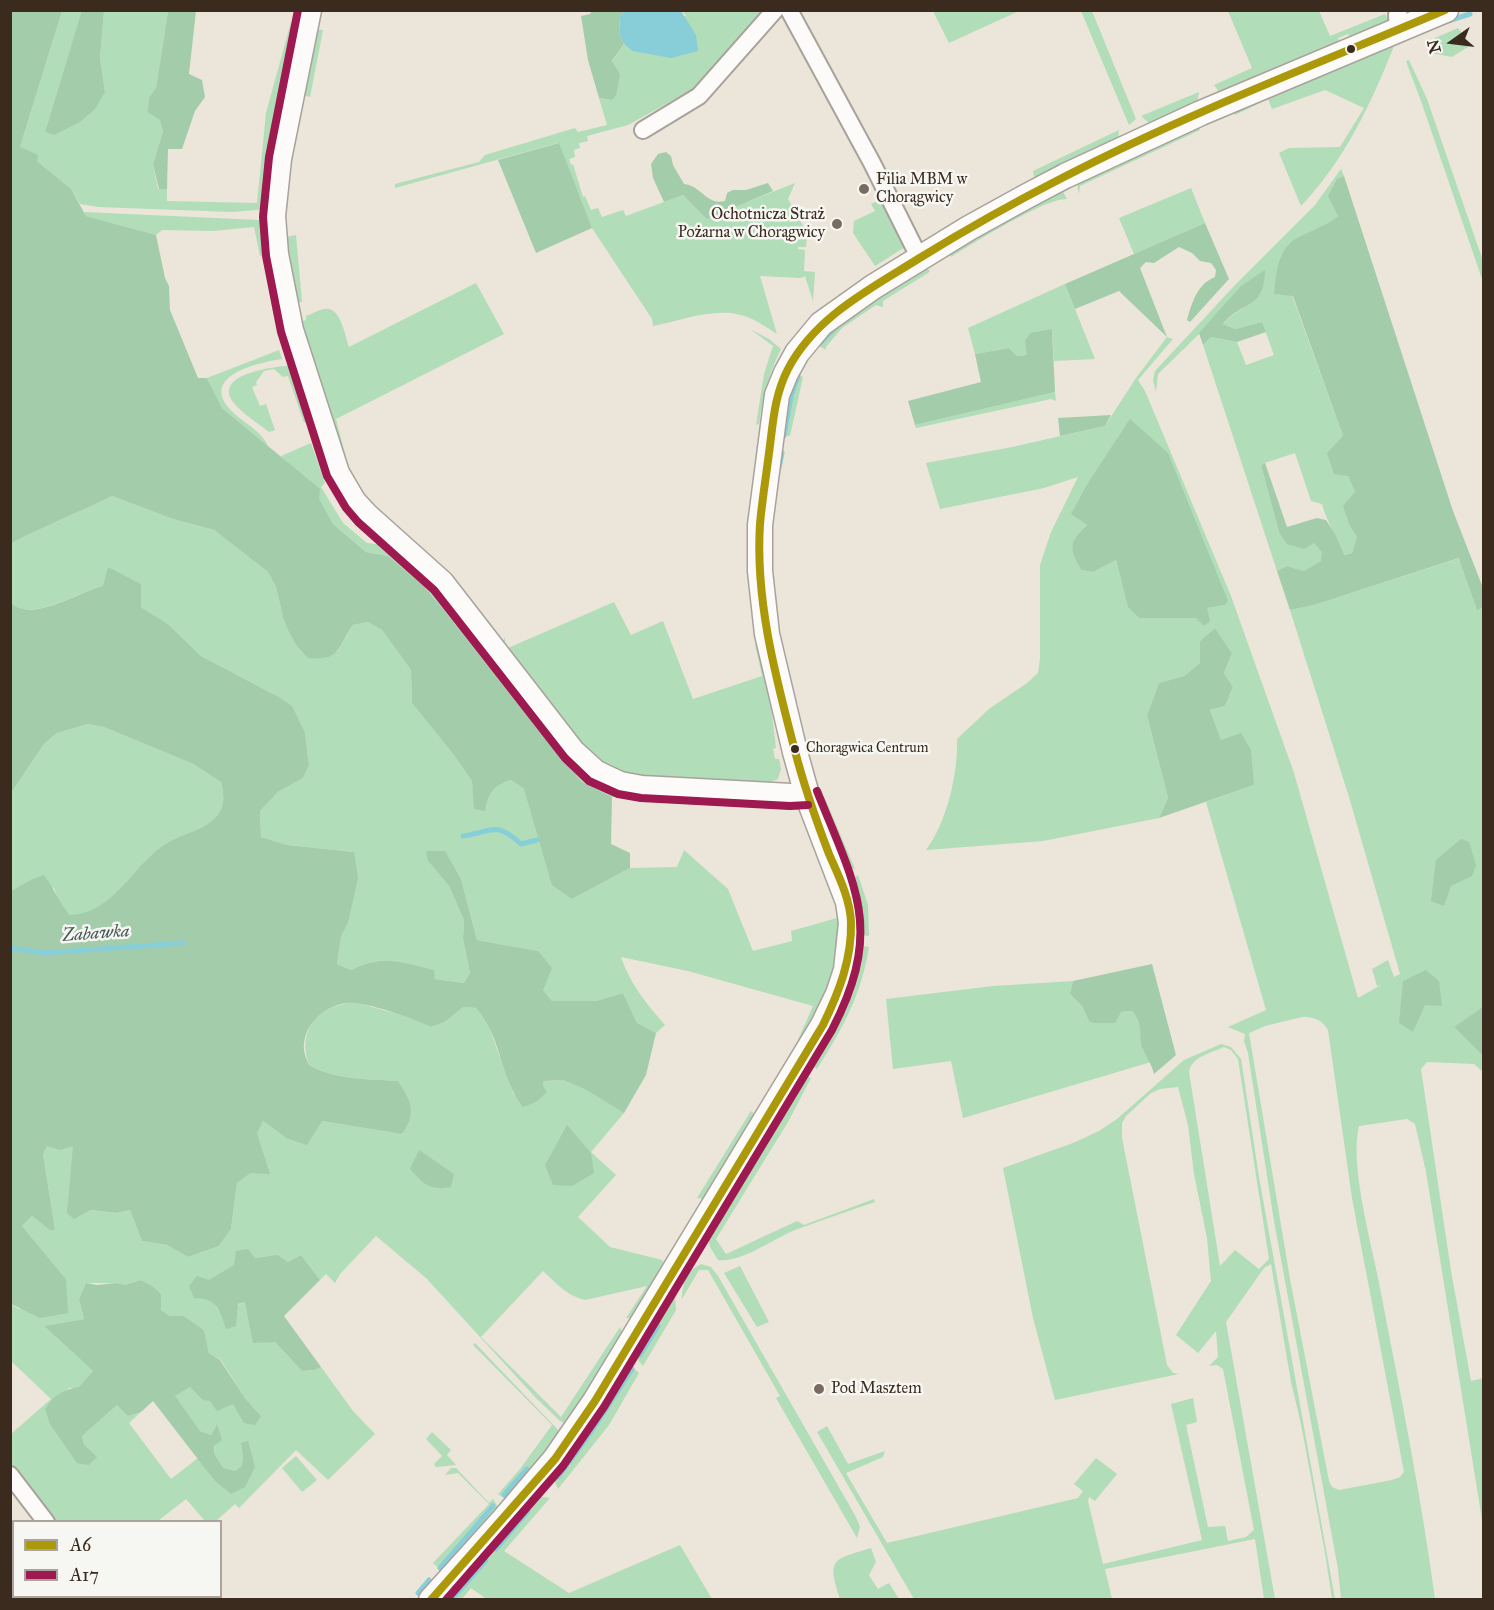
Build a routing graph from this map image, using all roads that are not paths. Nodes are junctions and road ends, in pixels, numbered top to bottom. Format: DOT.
graph roads {
  1 [pos="309,10"];
  2 [pos="775,10"];
  3 [pos="789,10"];
  4 [pos="1446,10"];
  5 [pos="1399,20"];
  6 [pos="643,130"];
  7 [pos="919,257"];
  8 [pos="807,795"];
  9 [pos="10,1475"];
  10 [pos="45,1520"];
  11 [pos="431,1599"];
  1 -- 8 [label="street"];
  2 -- 6 [label="street"];
  3 -- 7 [label="street"];
  4 -- 5 [label="street"];
  5 -- 7 [label="street"];
  7 -- 8 [label="street"];
  8 -- 11 [label="street"];
  9 -- 10 [label="street"];
}
